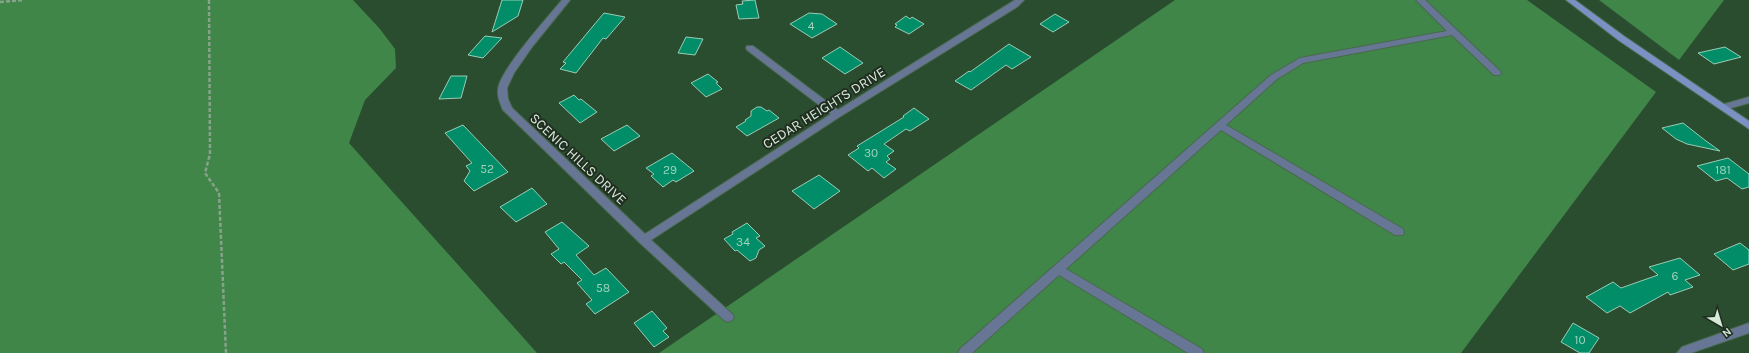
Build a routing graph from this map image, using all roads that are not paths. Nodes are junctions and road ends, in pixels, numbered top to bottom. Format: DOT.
graph roads {
  1 [pos="566,0"];
  2 [pos="1020,0"];
  3 [pos="1420,0"];
  4 [pos="1570,0"];
  5 [pos="1455,32"];
  6 [pos="750,48"];
  7 [pos="1497,73"];
  8 [pos="1749,100"];
  9 [pos="1724,107"];
  10 [pos="838,114"];
  11 [pos="1220,125"];
  12 [pos="1749,126"];
  13 [pos="1400,232"];
  14 [pos="644,240"];
  15 [pos="1058,269"];
  16 [pos="728,317"];
  17 [pos="1749,328"];
  18 [pos="964,353"];
  19 [pos="1198,353"];
  20 [pos="1683,353"];
  1 -- 14 [label="street, SCENIC HILLS DRIVE"];
  2 -- 10 [label="street, CEDAR HEIGHTS DRIVE"];
  3 -- 5 [label="street"];
  4 -- 9 [label="street"];
  5 -- 7 [label="street"];
  5 -- 11 [label="street"];
  6 -- 10 [label="street"];
  8 -- 9 [label="street"];
  9 -- 12 [label="street"];
  10 -- 14 [label="street, CEDAR HEIGHTS DRIVE"];
  11 -- 13 [label="street"];
  11 -- 15 [label="street"];
  14 -- 16 [label="street, SCENIC HILLS DRIVE"];
  15 -- 18 [label="street"];
  15 -- 19 [label="street"];
  17 -- 20 [label="street"];
}
